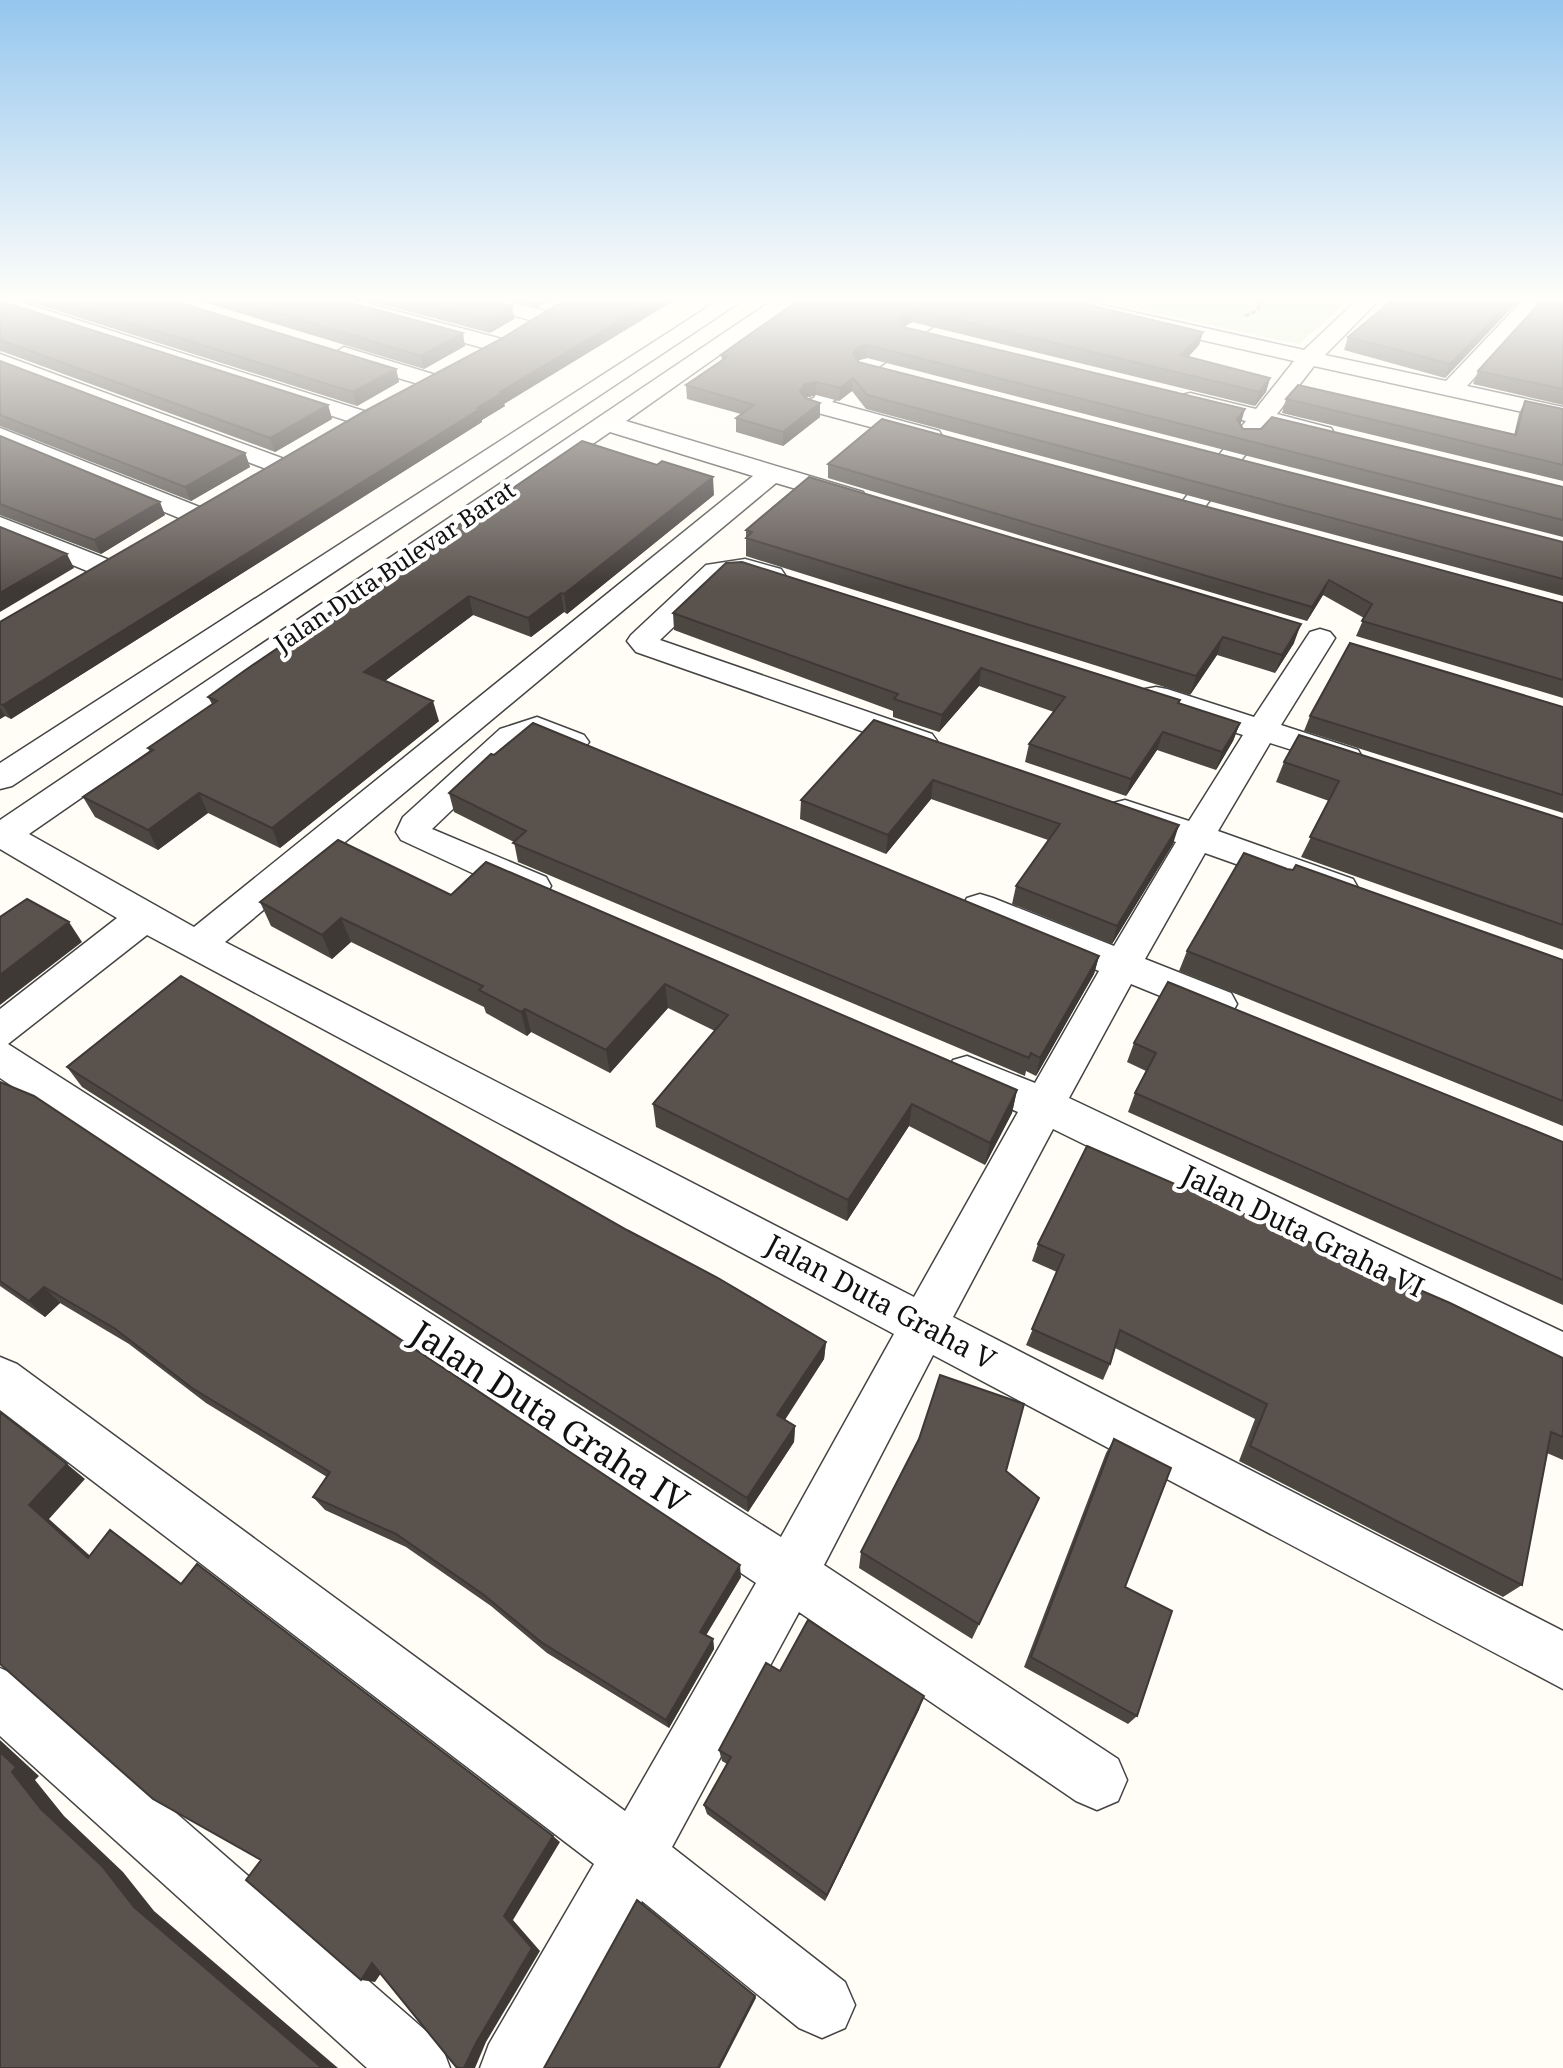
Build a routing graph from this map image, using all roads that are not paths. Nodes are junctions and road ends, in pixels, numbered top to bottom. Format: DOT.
graph roads {
  1 [pos="92,395"];
  2 [pos="290,395"];
  3 [pos="402,395"];
  4 [pos="587,395"];
  5 [pos="648,395"];
  6 [pos="829,395"];
  7 [pos="1254,395"];
  8 [pos="1275,395"];
  9 [pos="1467,395"];
  10 [pos="1174,396"];
  11 [pos="815,405"];
  12 [pos="1236,411"];
  13 [pos="1563,414"];
  14 [pos="359,417"];
  15 [pos="1262,418"];
  16 [pos="606,423"];
  17 [pos="796,424"];
  18 [pos="332,433"];
  19 [pos="1218,433"];
  20 [pos="0,435"];
  21 [pos="1352,440"];
  22 [pos="951,442"];
  23 [pos="305,449"];
  24 [pos="1201,454"];
  25 [pos="1227,461"];
  26 [pos="278,465"];
  27 [pos="1257,469"];
  28 [pos="772,473"];
  29 [pos="254,479"];
  30 [pos="218,500"];
  31 [pos="1162,500"];
  32 [pos="879,505"];
  33 [pos="1191,507"];
  34 [pos="193,514"];
  35 [pos="1220,515"];
  36 [pos="0,525"];
  37 [pos="167,529"];
  38 [pos="128,552"];
  39 [pos="102,567"];
  40 [pos="77,582"];
  41 [pos="805,586"];
  42 [pos="1320,638"];
  43 [pos="1124,686"];
  44 [pos="1261,729"];
  45 [pos="944,749"];
  46 [pos="610,757"];
  47 [pos="1382,769"];
  48 [pos="4,771"];
  49 [pos="1092,800"];
  50 [pos="1,835"];
  51 [pos="1196,836"];
  52 [pos="948,894"];
  53 [pos="564,899"];
  54 [pos="1372,899"];
  55 [pos="144,917"];
  56 [pos="199,943"];
  57 [pos="1124,966"];
  58 [pos="1256,1020"];
  59 [pos="0,1031"];
  60 [pos="0,1057"];
  61 [pos="942,1062"];
  62 [pos="1044,1105"];
  63 [pos="923,1324"];
  64 [pos="1563,1356"];
  65 [pos="0,1380"];
  66 [pos="790,1574"];
  67 [pos="1563,1661"];
  68 [pos="0,1697"];
  69 [pos="1097,1780"];
  70 [pos="633,1855"];
  71 [pos="822,2005"];
  72 [pos="417,2068"];
  73 [pos="513,2068"];
  1 -- 26 [label="street"];
  2 -- 14 [label="street"];
  3 -- 14 [label="street"];
  4 -- 48 [label="street, Jalan Duta Bulevar Barat"];
  5 -- 16 [label="street, Jalan Duta Bulevar Barat"];
  6 -- 11 [label="street"];
  7 -- 12 [label="street"];
  8 -- 15 [label="street"];
  9 -- 13 [label="street"];
  10 -- 12 [label="street"];
  11 -- 17 [label="street"];
  11 -- 22 [label="street"];
  12 -- 15 [label="street"];
  12 -- 19 [label="street"];
  14 -- 18 [label="street"];
  15 -- 21 [label="street"];
  15 -- 25 [label="street"];
  16 -- 28 [label="street"];
  16 -- 50 [label="street, Jalan Duta Bulevar Barat"];
  20 -- 34 [label="street"];
  23 -- 26 [label="street"];
  24 -- 25 [label="street"];
  25 -- 27 [label="street"];
  25 -- 33 [label="street"];
  26 -- 29 [label="street"];
  28 -- 32 [label="street"];
  28 -- 56 [label="street"];
  30 -- 34 [label="street"];
  31 -- 33 [label="street"];
  33 -- 35 [label="street"];
  34 -- 37 [label="street"];
  36 -- 39 [label="street"];
  38 -- 39 [label="street"];
  39 -- 40 [label="street"];
  41 -- 45 [label="street"];
  42 -- 44 [label="street"];
  43 -- 44 [label="street"];
  44 -- 47 [label="street"];
  44 -- 51 [label="street"];
  46 -- 53 [label="street"];
  49 -- 51 [label="street"];
  50 -- 55 [label="street, Jalan Duta Graha V"];
  51 -- 54 [label="street"];
  51 -- 57 [label="street"];
  52 -- 57 [label="street"];
  55 -- 56 [label="street, Jalan Duta Graha V"];
  55 -- 59 [label="street"];
  56 -- 63 [label="street, Jalan Duta Graha V"];
  57 -- 58 [label="street"];
  57 -- 62 [label="street"];
  60 -- 66 [label="street, Jalan Duta Graha IV"];
  61 -- 62 [label="street, Jalan Duta Graha VI"];
  62 -- 63 [label="street"];
  62 -- 64 [label="street, Jalan Duta Graha VI"];
  63 -- 66 [label="street"];
  63 -- 67 [label="street, Jalan Duta Graha V"];
  65 -- 70 [label="street"];
  66 -- 69 [label="street, Jalan Duta Graha IV"];
  66 -- 70 [label="street"];
  68 -- 72 [label="street"];
  70 -- 71 [label="street"];
  70 -- 73 [label="street"];
}
